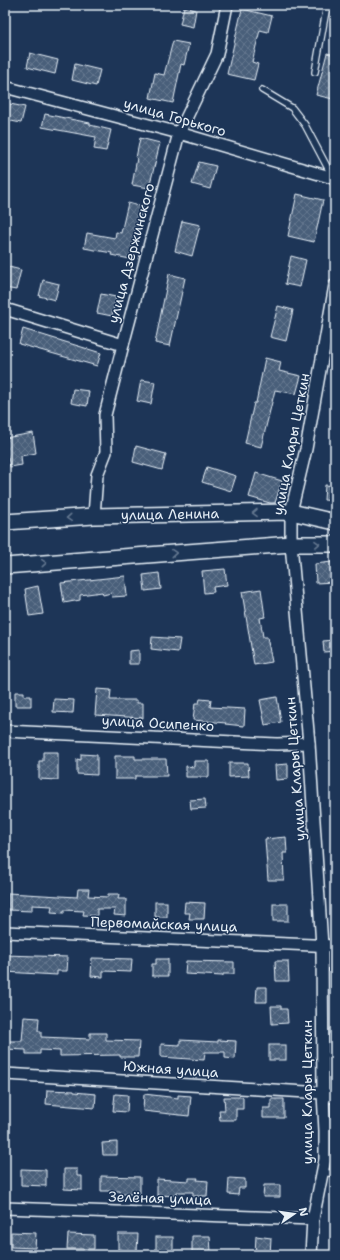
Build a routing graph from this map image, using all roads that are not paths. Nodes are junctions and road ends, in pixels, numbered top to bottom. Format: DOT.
graph roads {
  1 [pos="227,5"];
  2 [pos="327,5"];
  3 [pos="315,72"];
  4 [pos="5,86"];
  5 [pos="262,90"];
  6 [pos="179,133"];
  7 [pos="334,175"];
  8 [pos="335,285"];
  9 [pos="5,309"];
  10 [pos="122,345"];
  11 [pos="291,512"];
  12 [pos="94,516"];
  13 [pos="5,522"];
  14 [pos="335,522"];
  15 [pos="291,544"];
  16 [pos="335,544"];
  17 [pos="5,566"];
  18 [pos="5,731"];
  19 [pos="309,743"];
  20 [pos="5,932"];
  21 [pos="322,946"];
  22 [pos="335,946"];
  23 [pos="5,1074"];
  24 [pos="323,1093"];
  25 [pos="335,1098"];
  26 [pos="322,1172"];
  27 [pos="335,1173"];
  28 [pos="5,1208"];
  29 [pos="313,1219"];
  30 [pos="311,1255"];
  1 -- 6 [label="street, улица Дзержинского"];
  2 -- 3 [label="lane"];
  4 -- 6 [label="street, улица Горького"];
  5 -- 7 [label="lane"];
  6 -- 7 [label="street, улица Горького"];
  6 -- 10 [label="street, улица Дзержинского"];
  8 -- 11 [label="street, улица Клары Цеткин"];
  9 -- 10 [label="street"];
  10 -- 12 [label="street, улица Дзержинского"];
  11 -- 12 [label="main road, улица Ленина, one-way"];
  11 -- 14 [label="main road, улица Ленина"];
  11 -- 15 [label="street, улица Клары Цеткин"];
  12 -- 13 [label="main road, улица Ленина, one-way"];
  15 -- 16 [label="main road, one-way"];
  17 -- 15 [label="main road, one-way"];
  15 -- 19 [label="street, улица Клары Цеткин"];
  18 -- 19 [label="street, улица Осипенко"];
  19 -- 21 [label="street, улица Клары Цеткин"];
  20 -- 21 [label="street, Первомайская улица"];
  21 -- 22 [label="street, Первомайская улица"];
  21 -- 24 [label="street, улица Клары Цеткин"];
  23 -- 24 [label="street, Южная улица"];
  24 -- 25 [label="street, Южная улица"];
  24 -- 26 [label="street, улица Клары Цеткин"];
  26 -- 27 [label="lane"];
  26 -- 29 [label="street, улица Клары Цеткин"];
  28 -- 29 [label="street, Зелёная улица"];
  29 -- 30 [label="street, улица Клары Цеткин"];
}
